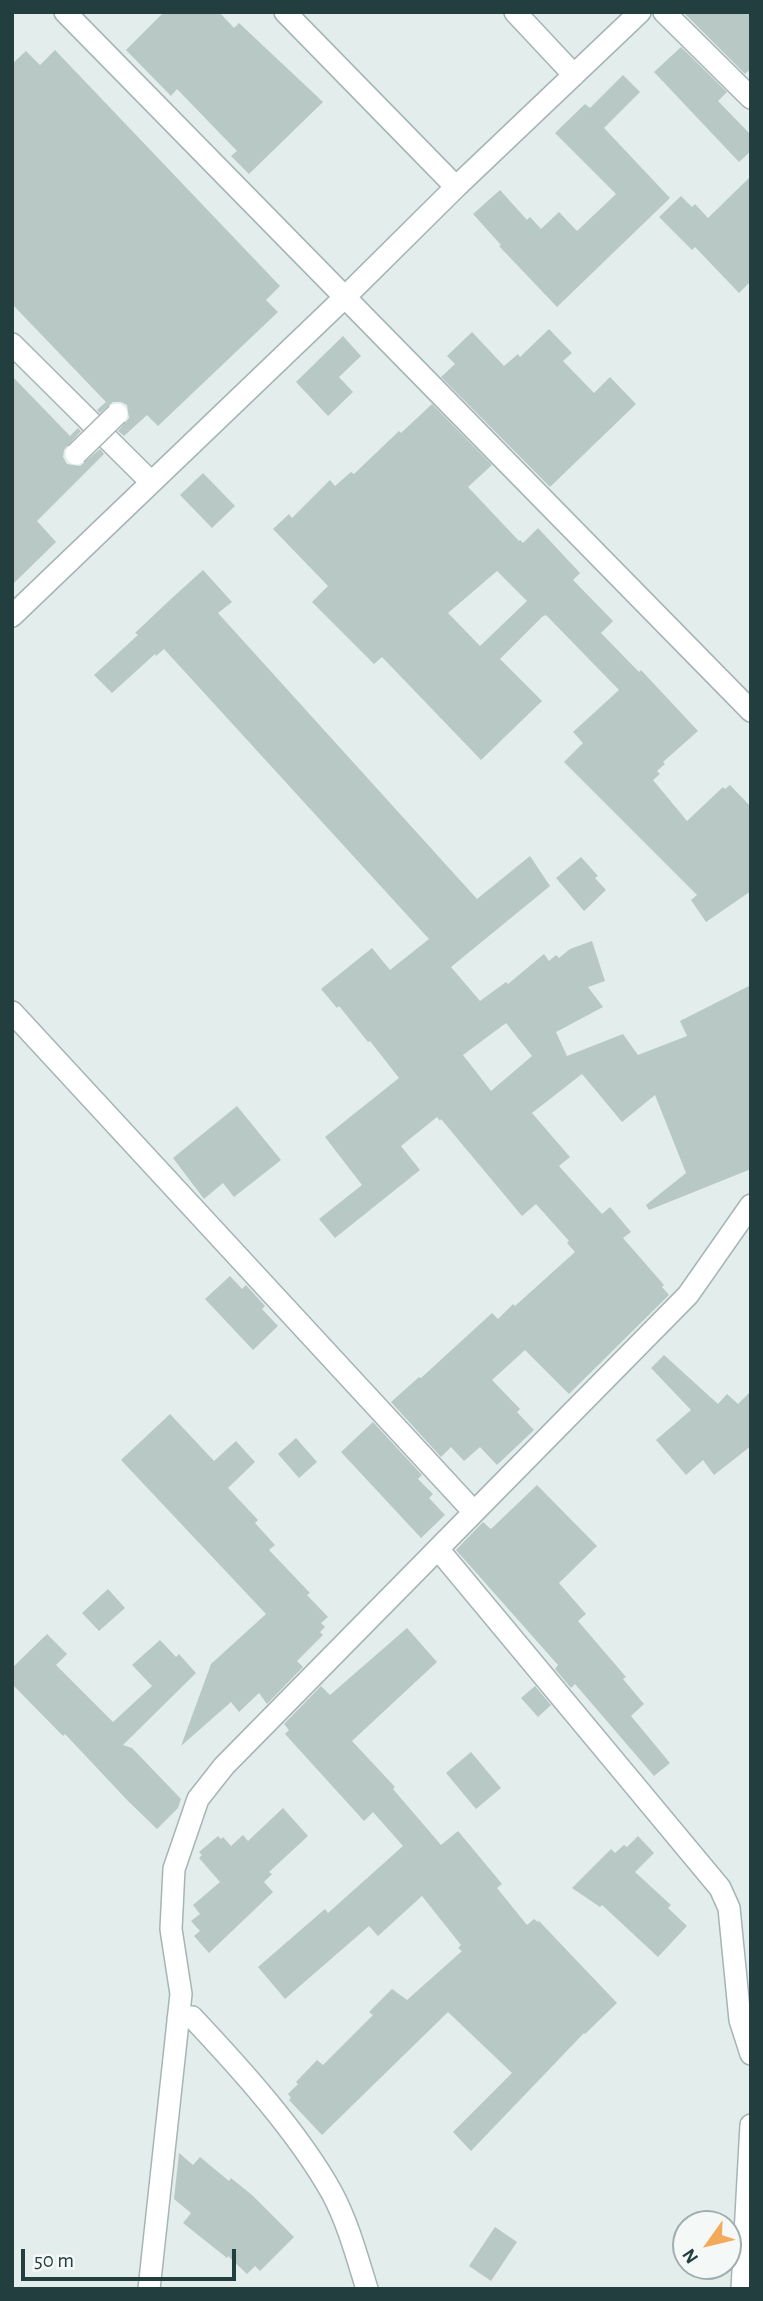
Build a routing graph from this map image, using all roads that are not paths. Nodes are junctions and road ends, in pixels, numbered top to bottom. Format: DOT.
graph roads {
  1 [pos="65,12"];
  2 [pos="285,12"];
  3 [pos="514,12"];
  4 [pos="640,12"];
  5 [pos="664,12"];
  6 [pos="574,75"];
  7 [pos="751,98"];
  8 [pos="456,187"];
  9 [pos="345,298"];
  10 [pos="12,344"];
  11 [pos="117,414"];
  12 [pos="76,454"];
  13 [pos="151,482"];
  14 [pos="12,616"];
  15 [pos="751,712"];
  16 [pos="12,1012"];
  17 [pos="751,1205"];
  18 [pos="474,1513"];
  19 [pos="438,1549"];
  20 [pos="178,2018"];
  21 [pos="751,2054"];
  22 [pos="751,2125"];
  23 [pos="149,2289"];
  24 [pos="367,2289"];
  25 [pos="743,2289"];
  1 -- 9 [label="street"];
  2 -- 8 [label="street"];
  3 -- 6 [label="street"];
  4 -- 6 [label="street"];
  5 -- 7 [label="street"];
  6 -- 8 [label="street"];
  8 -- 9 [label="street"];
  9 -- 13 [label="street"];
  9 -- 15 [label="street"];
  10 -- 13 [label="street"];
  11 -- 12 [label="street, bridge"];
  13 -- 14 [label="street"];
  16 -- 18 [label="street"];
  17 -- 18 [label="street"];
  18 -- 19 [label="street"];
  19 -- 20 [label="street"];
  19 -- 21 [label="street"];
  20 -- 23 [label="street"];
  20 -- 24 [label="street"];
  22 -- 25 [label="street"];
}
